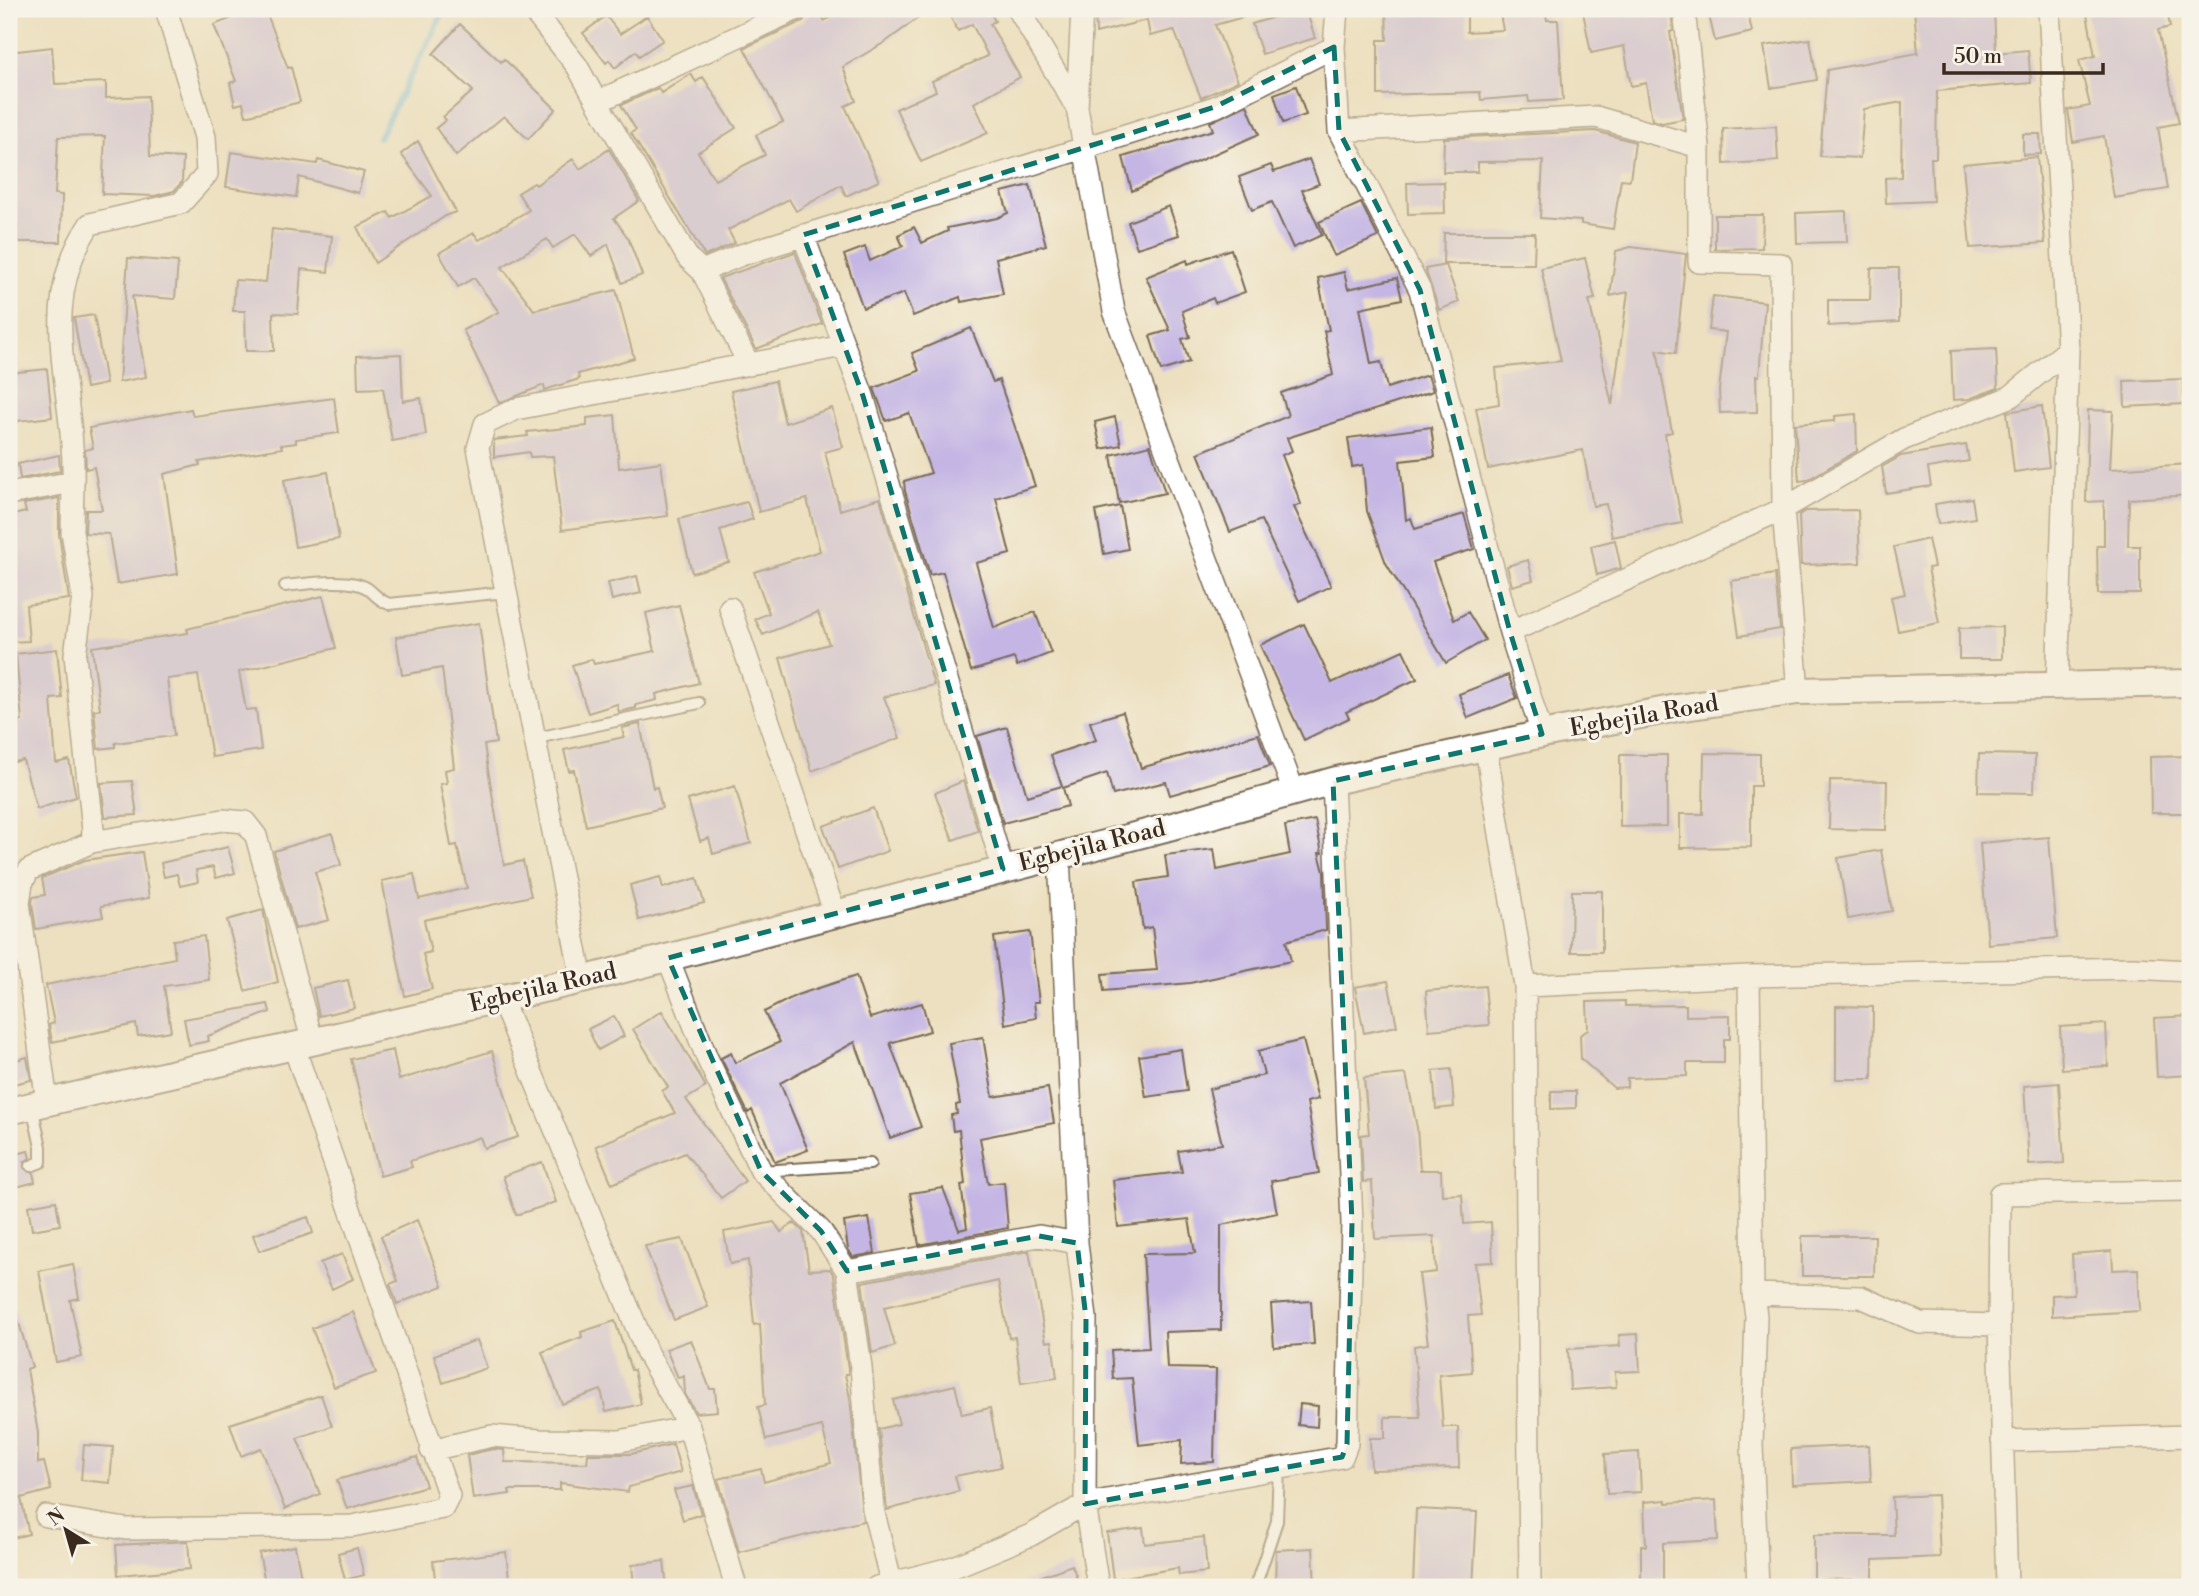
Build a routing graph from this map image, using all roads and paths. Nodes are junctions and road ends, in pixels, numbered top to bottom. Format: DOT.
graph roads {
  1 [pos="166,9"];
  2 [pos="532,9"];
  3 [pos="797,9"];
  4 [pos="1018,9"];
  5 [pos="1082,9"];
  6 [pos="1337,9"];
  7 [pos="1684,9"];
  8 [pos="2049,9"];
  9 [pos="1334,47"];
  10 [pos="597,102"];
  11 [pos="1077,108"];
  12 [pos="1339,131"];
  13 [pos="1082,146"];
  14 [pos="1699,147"];
  15 [pos="803,235"];
  16 [pos="702,271"];
  17 [pos="843,346"];
  18 [pos="2067,350"];
  19 [pos="749,365"];
  20 [pos="73,482"];
  21 [pos="9,494"];
  22 [pos="1783,509"];
  23 [pos="285,586"];
  24 [pos="506,592"];
  25 [pos="730,608"];
  26 [pos="1510,632"];
  27 [pos="2190,683"];
  28 [pos="2057,687"];
  29 [pos="1798,691"];
  30 [pos="699,703"];
  31 [pos="1542,734"];
  32 [pos="532,739"];
  33 [pos="1486,749"];
  34 [pos="1333,781"];
  35 [pos="1294,792"];
  36 [pos="92,842"];
  37 [pos="1059,855"];
  38 [pos="1003,869"];
  39 [pos="15,885"];
  40 [pos="835,914"];
  41 [pos="668,958"];
  42 [pos="2190,971"];
  43 [pos="1749,976"];
  44 [pos="582,980"];
  45 [pos="1525,986"];
  46 [pos="501,998"];
  47 [pos="303,1045"];
  48 [pos="29,1106"];
  49 [pos="870,1164"];
  50 [pos="31,1166"];
  51 [pos="761,1171"];
  52 [pos="2190,1191"];
  53 [pos="1077,1243"];
  54 [pos="847,1271"];
  55 [pos="1753,1294"];
  56 [pos="1998,1325"];
  57 [pos="689,1427"];
  58 [pos="2190,1436"];
  59 [pos="2002,1441"];
  60 [pos="431,1450"];
  61 [pos="1279,1468"];
  62 [pos="1085,1504"];
  63 [pos="46,1516"];
  64 [pos="884,1585"];
  65 [pos="736,1587"];
  66 [pos="1098,1587"];
  67 [pos="1255,1587"];
  68 [pos="1530,1587"];
  69 [pos="1758,1587"];
  70 [pos="2007,1587"];
  1 -- 20 [label="street"];
  2 -- 10 [label="street"];
  3 -- 10 [label="street"];
  4 -- 11 [label="street"];
  5 -- 11 [label="street"];
  6 -- 9 [label="street"];
  7 -- 14 [label="street"];
  8 -- 18 [label="street"];
  9 -- 12 [label="street"];
  9 -- 13 [label="street"];
  10 -- 16 [label="street"];
  11 -- 13 [label="street"];
  12 -- 14 [label="street"];
  12 -- 26 [label="street"];
  13 -- 15 [label="street"];
  13 -- 35 [label="street"];
  14 -- 22 [label="street"];
  15 -- 16 [label="street"];
  15 -- 17 [label="street"];
  16 -- 19 [label="street"];
  17 -- 19 [label="street"];
  17 -- 38 [label="street"];
  18 -- 22 [label="street"];
  18 -- 28 [label="street"];
  19 -- 24 [label="street"];
  20 -- 21 [label="street"];
  20 -- 36 [label="street"];
  22 -- 26 [label="street"];
  22 -- 29 [label="street"];
  23 -- 24 [label="lane"];
  24 -- 32 [label="street"];
  25 -- 40 [label="street"];
  26 -- 31 [label="street"];
  27 -- 28 [label="street, Egbejila Road"];
  28 -- 29 [label="street, Egbejila Road"];
  29 -- 31 [label="street, Egbejila Road"];
  30 -- 32 [label="lane"];
  31 -- 33 [label="street, Egbejila Road"];
  32 -- 44 [label="street"];
  33 -- 34 [label="street, Egbejila Road"];
  33 -- 45 [label="street"];
  34 -- 35 [label="street, Egbejila Road"];
  34 -- 61 [label="street"];
  35 -- 37 [label="street, Egbejila Road"];
  36 -- 39 [label="street"];
  36 -- 47 [label="street"];
  37 -- 38 [label="street, Egbejila Road"];
  37 -- 53 [label="street"];
  38 -- 40 [label="street, Egbejila Road"];
  39 -- 48 [label="street"];
  40 -- 41 [label="street, Egbejila Road"];
  41 -- 44 [label="street, Egbejila Road"];
  41 -- 51 [label="street"];
  42 -- 43 [label="street"];
  43 -- 45 [label="street"];
  43 -- 55 [label="street"];
  44 -- 46 [label="street, Egbejila Road"];
  45 -- 68 [label="street"];
  46 -- 47 [label="street, Egbejila Road"];
  46 -- 57 [label="street"];
  47 -- 48 [label="street, Egbejila Road"];
  47 -- 60 [label="street"];
  48 -- 50 [label="lane"];
  49 -- 51 [label="lane"];
  51 -- 54 [label="street"];
  52 -- 56 [label="street"];
  53 -- 54 [label="street"];
  53 -- 62 [label="street"];
  54 -- 64 [label="street"];
  55 -- 56 [label="street"];
  55 -- 69 [label="street"];
  56 -- 59 [label="street"];
  57 -- 60 [label="street"];
  57 -- 65 [label="street"];
  58 -- 59 [label="street"];
  59 -- 70 [label="street"];
  60 -- 63 [label="street"];
  61 -- 62 [label="street"];
  61 -- 67 [label="lane"];
  62 -- 64 [label="street"];
  62 -- 66 [label="street"];
}
